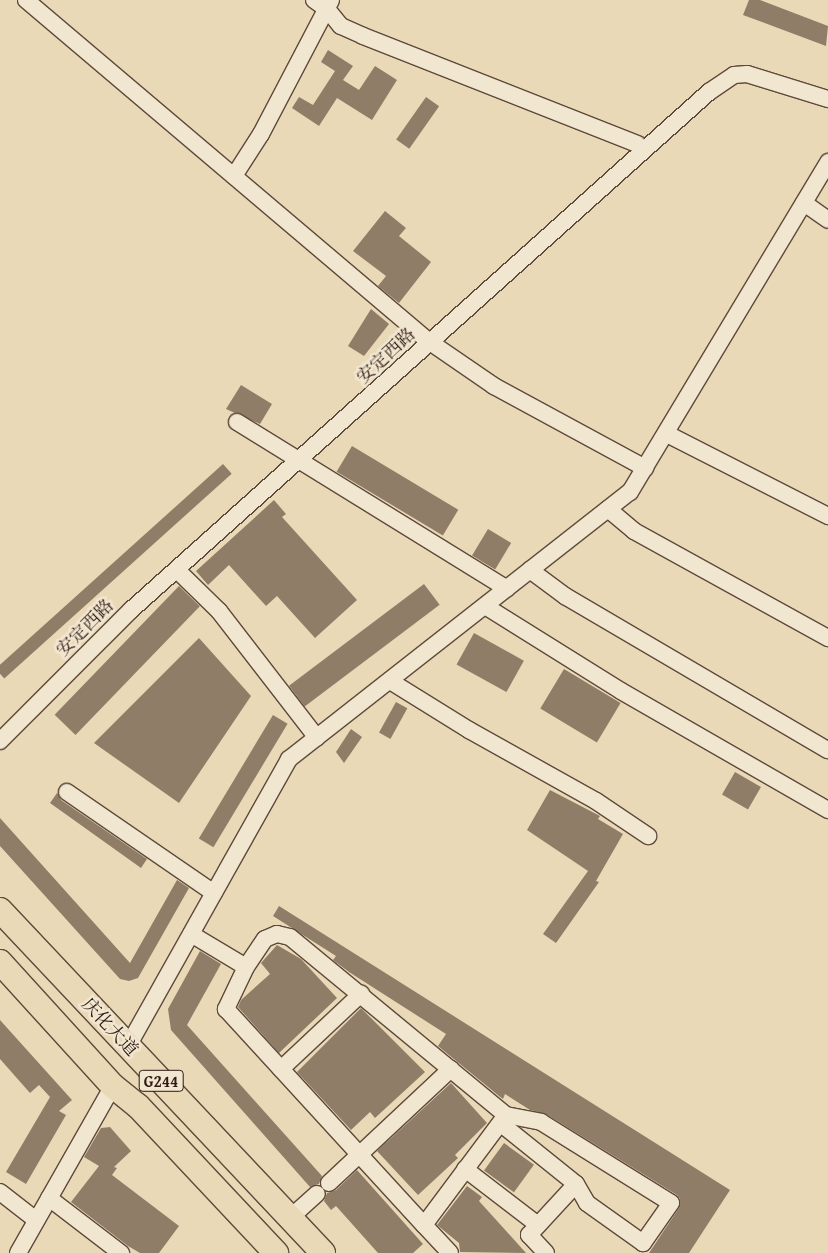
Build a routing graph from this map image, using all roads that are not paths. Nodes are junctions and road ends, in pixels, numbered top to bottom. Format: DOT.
graph roads {
  1 [pos="26,0"];
  2 [pos="314,0"];
  3 [pos="329,5"];
  4 [pos="828,90"];
  5 [pos="828,99"];
  6 [pos="637,144"];
  7 [pos="828,162"];
  8 [pos="234,176"];
  9 [pos="804,203"];
  10 [pos="828,220"];
  11 [pos="427,339"];
  12 [pos="237,422"];
  13 [pos="667,434"];
  14 [pos="295,459"];
  15 [pos="645,468"];
  16 [pos="608,509"];
  17 [pos="828,516"];
  18 [pos="177,570"];
  19 [pos="530,570"];
  20 [pos="506,589"];
  21 [pos="485,606"];
  22 [pos="828,638"];
  23 [pos="390,680"];
  24 [pos="0,728"];
  25 [pos="317,738"];
  26 [pos="0,740"];
  27 [pos="828,750"];
  28 [pos="67,792"];
  29 [pos="828,810"];
  30 [pos="648,836"];
  31 [pos="214,893"];
  32 [pos="0,910"];
  33 [pos="191,934"];
  34 [pos="0,962"];
  35 [pos="246,967"];
  36 [pos="361,994"];
  37 [pos="128,1046"];
  38 [pos="281,1069"];
  39 [pos="452,1069"];
  40 [pos="113,1086"];
  41 [pos="503,1118"];
  42 [pos="360,1154"];
  43 [pos="466,1170"];
  44 [pos="576,1184"];
  45 [pos="0,1192"];
  46 [pos="49,1198"];
  47 [pos="290,1218"];
  48 [pos="36,1220"];
  49 [pos="424,1225"];
  50 [pos="538,1225"];
  51 [pos="18,1253"];
  52 [pos="121,1253"];
  53 [pos="276,1253"];
  54 [pos="323,1253"];
  55 [pos="450,1253"];
  56 [pos="546,1253"];
  1 -- 8 [label="street"];
  2 -- 3 [label="street"];
  3 -- 6 [label="street"];
  3 -- 8 [label="street"];
  4 -- 6 [label="street, 安定西路"];
  5 -- 11 [label="street, 安定西路"];
  6 -- 11 [label="street, 安定西路"];
  7 -- 9 [label="street"];
  8 -- 11 [label="street"];
  9 -- 10 [label="street"];
  9 -- 13 [label="street"];
  11 -- 14 [label="street, 安定西路"];
  11 -- 15 [label="street"];
  12 -- 14 [label="street"];
  13 -- 15 [label="street"];
  13 -- 17 [label="street"];
  14 -- 18 [label="street, 安定西路"];
  14 -- 20 [label="street"];
  14 -- 24 [label="street, 安定西路"];
  15 -- 16 [label="street"];
  16 -- 19 [label="street"];
  16 -- 22 [label="street"];
  18 -- 25 [label="street"];
  18 -- 26 [label="street, 安定西路"];
  19 -- 20 [label="street"];
  19 -- 27 [label="street"];
  20 -- 21 [label="street"];
  21 -- 23 [label="street"];
  21 -- 29 [label="street"];
  23 -- 25 [label="street"];
  23 -- 30 [label="street"];
  25 -- 31 [label="street"];
  28 -- 31 [label="street"];
  31 -- 33 [label="street"];
  32 -- 37 [label="highway, 庆化大道 / G244"];
  33 -- 35 [label="street"];
  33 -- 37 [label="street"];
  34 -- 40 [label="highway, G244"];
  35 -- 36 [label="street"];
  35 -- 38 [label="street"];
  36 -- 38 [label="street"];
  36 -- 39 [label="street"];
  37 -- 47 [label="highway, 庆化大道 / G244"];
  38 -- 42 [label="street"];
  39 -- 41 [label="street"];
  39 -- 42 [label="street"];
  40 -- 46 [label="street"];
  40 -- 53 [label="highway, G244"];
  41 -- 43 [label="street"];
  41 -- 44 [label="street"];
  41 -- 44 [label="street"];
  42 -- 47 [label="street"];
  42 -- 49 [label="street"];
  43 -- 49 [label="street"];
  43 -- 50 [label="street"];
  44 -- 50 [label="street"];
  45 -- 48 [label="street"];
  46 -- 48 [label="street"];
  46 -- 52 [label="street"];
  47 -- 54 [label="highway, 庆化大道 / G244"];
  48 -- 51 [label="street"];
  49 -- 55 [label="street"];
  50 -- 56 [label="street"];
}
